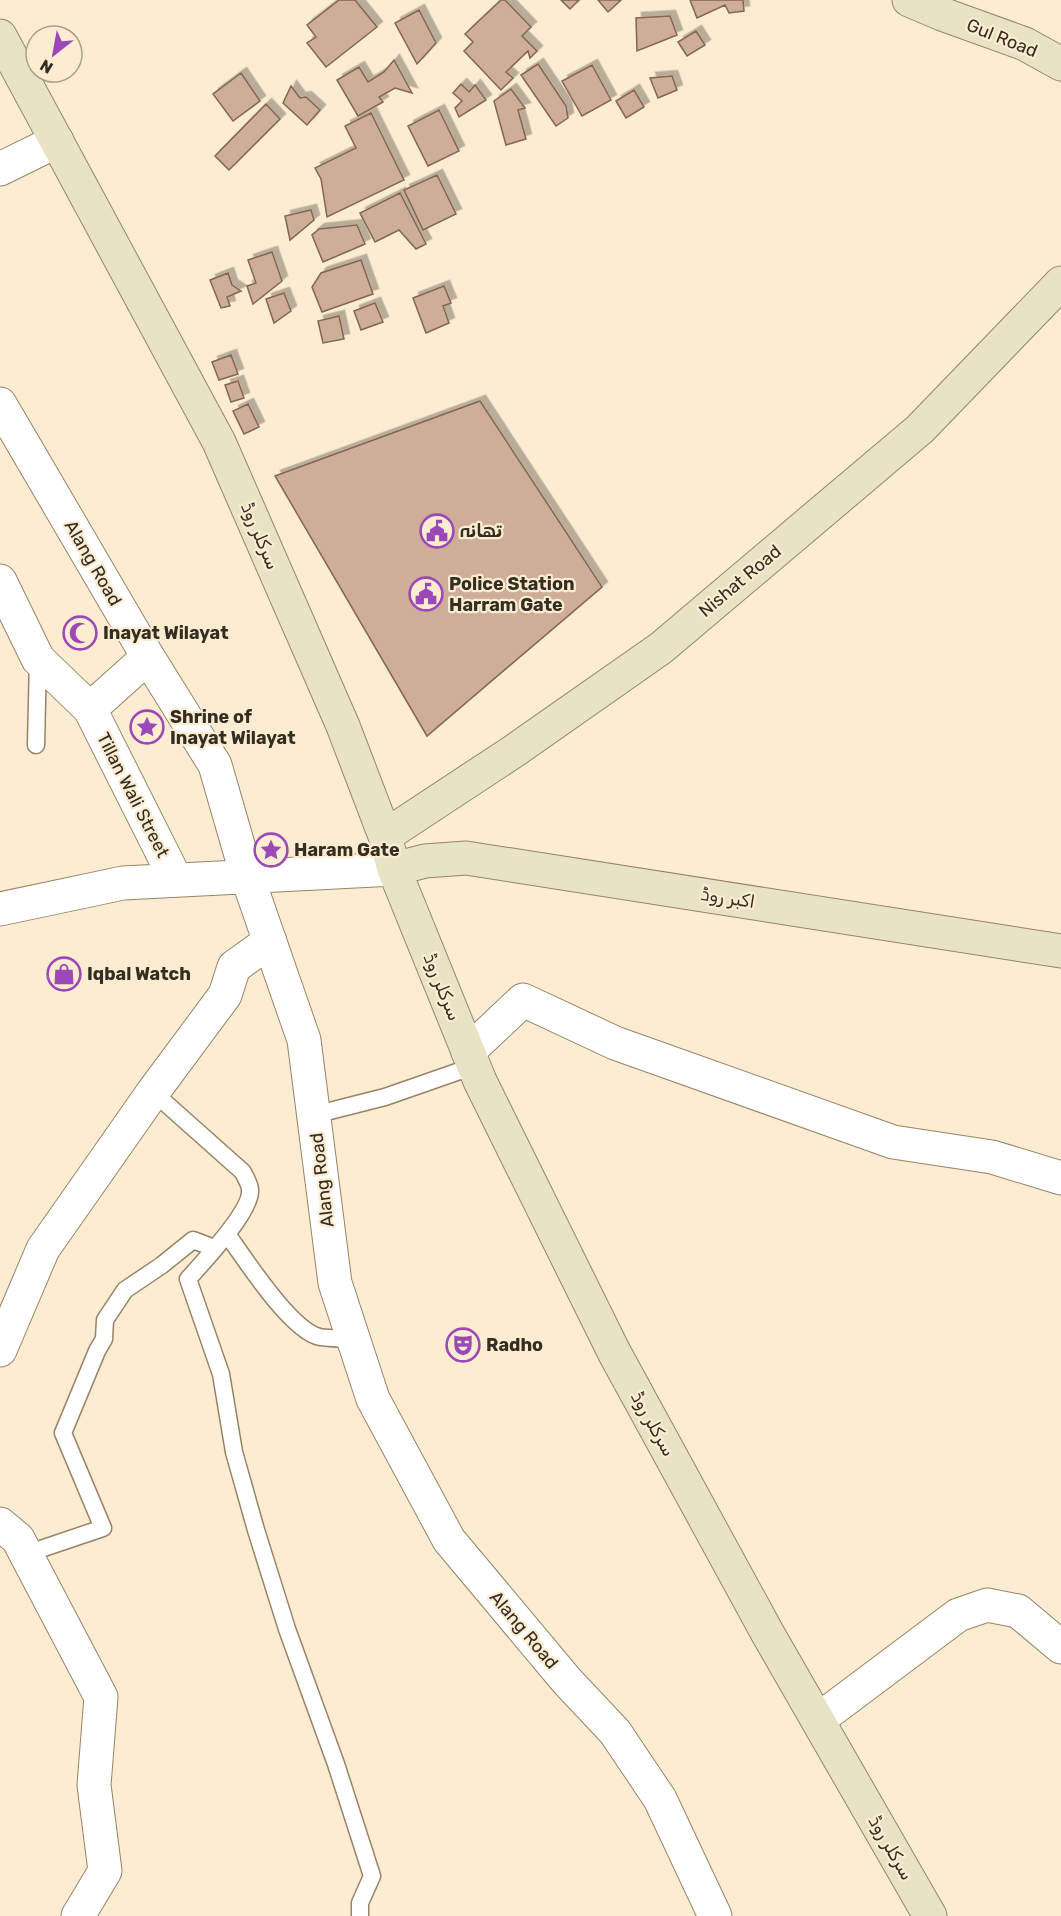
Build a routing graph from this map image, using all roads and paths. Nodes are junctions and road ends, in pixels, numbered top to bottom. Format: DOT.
graph roads {
  1 [pos="909,0"];
  2 [pos="0,36"];
  3 [pos="1061,64"];
  4 [pos="57,141"];
  5 [pos="0,169"];
  6 [pos="1061,283"];
  7 [pos="0,404"];
  8 [pos="0,581"];
  9 [pos="9,624"];
  10 [pos="148,657"];
  11 [pos="38,659"];
  12 [pos="90,709"];
  13 [pos="36,745"];
  14 [pos="385,836"];
  15 [pos="394,868"];
  16 [pos="247,876"];
  17 [pos="176,880"];
  18 [pos="0,909"];
  19 [pos="270,941"];
  20 [pos="1061,951"];
  21 [pos="471,1059"];
  22 [pos="153,1092"];
  23 [pos="315,1115"];
  24 [pos="1061,1178"];
  25 [pos="227,1234"];
  26 [pos="214,1248"];
  27 [pos="353,1339"];
  28 [pos="0,1350"];
  29 [pos="0,1524"];
  30 [pos="26,1554"];
  31 [pos="1061,1647"];
  32 [pos="818,1720"];
  33 [pos="78,1916"];
  34 [pos="360,1916"];
  35 [pos="715,1916"];
  36 [pos="930,1916"];
  1 -- 3 [label="main road, Gul Road"];
  2 -- 4 [label="main road, سرکلر روڈ"];
  4 -- 5 [label="street"];
  4 -- 14 [label="main road, سرکلر روڈ"];
  6 -- 14 [label="main road, Nishat Road"];
  7 -- 10 [label="street, Alang Road"];
  8 -- 9 [label="street, Tillan Wali Street"];
  9 -- 11 [label="street, Tillan Wali Street"];
  10 -- 12 [label="street"];
  10 -- 16 [label="street, Alang Road"];
  11 -- 12 [label="street, Tillan Wali Street"];
  11 -- 13 [label="lane"];
  12 -- 17 [label="street, Tillan Wali Street"];
  14 -- 15 [label="main road, سرکلر روڈ"];
  15 -- 16 [label="street"];
  15 -- 20 [label="main road, اکبر روڈ"];
  15 -- 21 [label="main road, سرکلر روڈ"];
  16 -- 17 [label="street"];
  16 -- 19 [label="street, Alang Road"];
  17 -- 18 [label="street"];
  19 -- 22 [label="street"];
  19 -- 23 [label="street, Alang Road"];
  21 -- 23 [label="lane"];
  21 -- 24 [label="street"];
  21 -- 32 [label="main road, سرکلر روڈ"];
  22 -- 25 [label="lane"];
  22 -- 28 [label="street"];
  23 -- 27 [label="street, Alang Road"];
  25 -- 26 [label="lane"];
  25 -- 27 [label="lane"];
  26 -- 30 [label="lane"];
  26 -- 34 [label="lane"];
  27 -- 35 [label="street, Alang Road"];
  29 -- 30 [label="street"];
  30 -- 33 [label="street"];
  31 -- 32 [label="street"];
  32 -- 36 [label="main road, سرکلر روڈ"];
}
